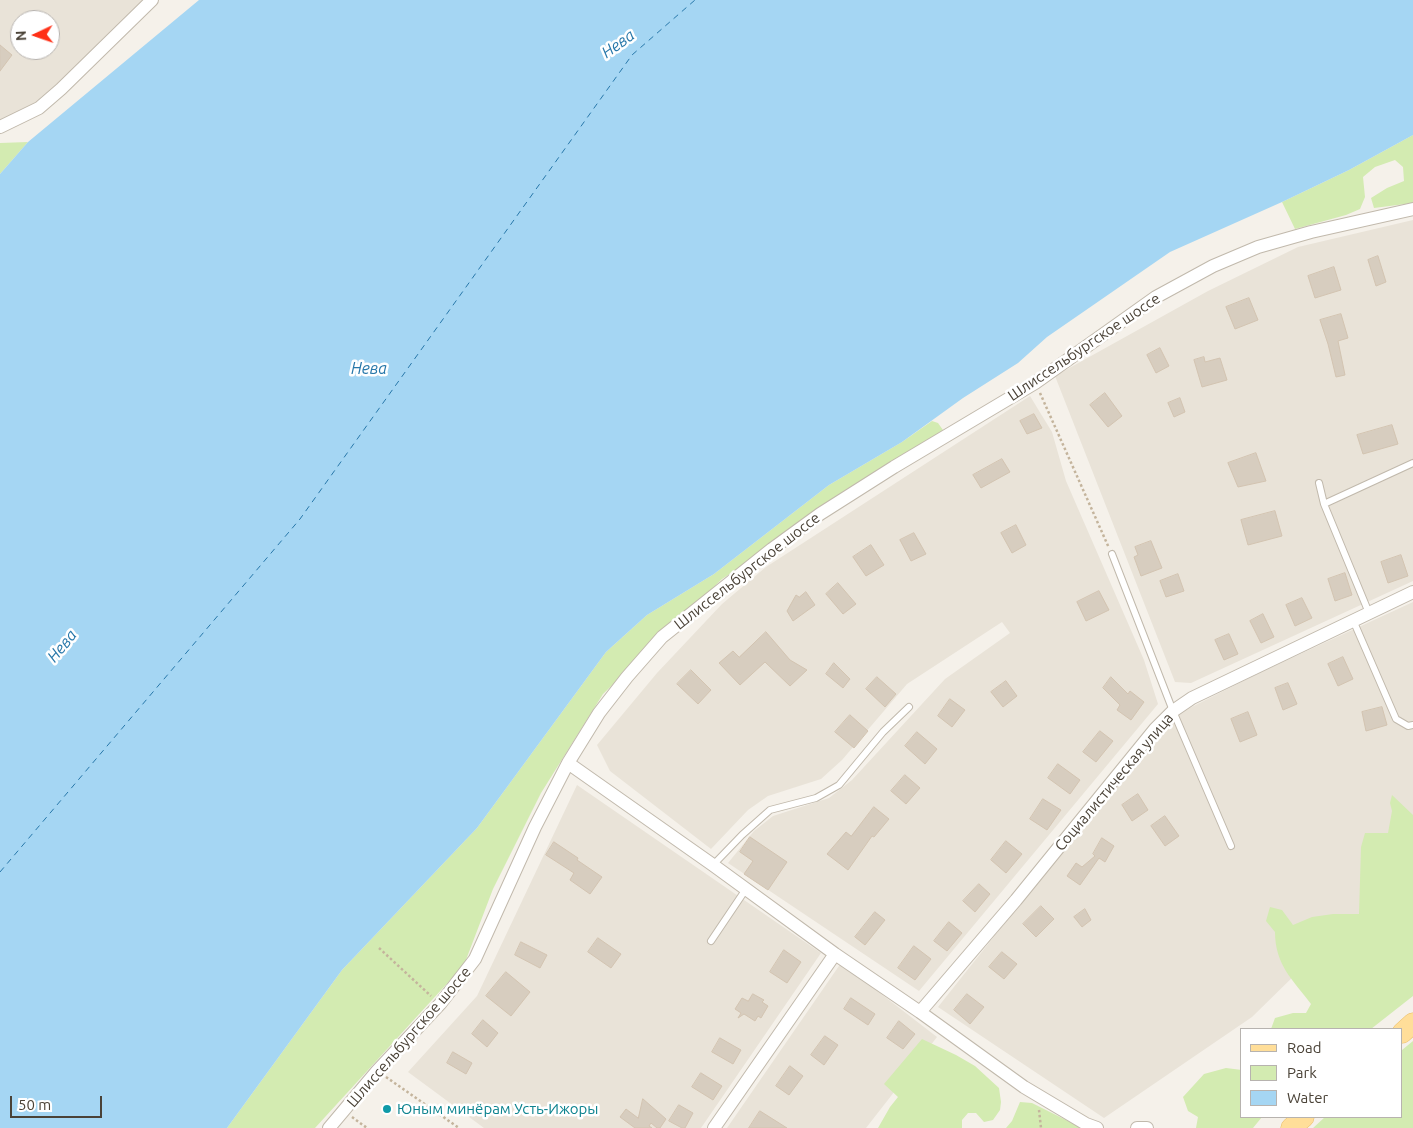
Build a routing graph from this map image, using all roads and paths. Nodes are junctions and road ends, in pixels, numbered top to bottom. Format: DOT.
graph roads {
  1 [pos="152,0"];
  2 [pos="0,126"];
  3 [pos="1413,209"];
  4 [pos="1035,383"];
  5 [pos="1413,463"];
  6 [pos="1319,483"];
  7 [pos="1324,504"];
  8 [pos="1112,554"];
  9 [pos="1413,592"];
  10 [pos="1369,613"];
  11 [pos="1353,620"];
  12 [pos="909,707"];
  13 [pos="1173,711"];
  14 [pos="1413,725"];
  15 [pos="568,763"];
  16 [pos="1231,846"];
  17 [pos="713,865"];
  18 [pos="746,889"];
  19 [pos="711,941"];
  20 [pos="379,948"];
  21 [pos="835,954"];
  22 [pos="440,1004"];
  23 [pos="920,1012"];
  24 [pos="1413,1023"];
  25 [pos="1403,1032"];
  26 [pos="377,1071"];
  27 [pos="343,1112"];
  28 [pos="1303,1118"];
  29 [pos="330,1128"];
  30 [pos="367,1128"];
  31 [pos="459,1128"];
  32 [pos="714,1128"];
  33 [pos="1097,1128"];
  34 [pos="1137,1128"];
  35 [pos="1147,1128"];
  36 [pos="1291,1128"];
  1 -- 2 [label="street"];
  3 -- 4 [label="street, Шлиссельбургское шоссе"];
  4 -- 8 [label="path"];
  4 -- 15 [label="street, Шлиссельбургское шоссе"];
  5 -- 7 [label="lane"];
  6 -- 7 [label="lane"];
  7 -- 10 [label="lane"];
  8 -- 13 [label="lane"];
  9 -- 10 [label="street, Социалистическая улица"];
  10 -- 11 [label="street, Социалистическая улица"];
  11 -- 13 [label="street, Социалистическая улица"];
  11 -- 14 [label="lane"];
  12 -- 17 [label="lane"];
  13 -- 16 [label="lane"];
  13 -- 23 [label="street, Социалистическая улица"];
  15 -- 17 [label="street"];
  15 -- 22 [label="street, Шлиссельбургское шоссе"];
  17 -- 18 [label="street"];
  18 -- 19 [label="lane"];
  18 -- 21 [label="street"];
  20 -- 22 [label="path"];
  21 -- 23 [label="street"];
  21 -- 32 [label="street"];
  22 -- 26 [label="street, Шлиссельбургское шоссе"];
  23 -- 33 [label="street"];
  24 -- 25 [label="main road"];
  26 -- 27 [label="street, Шлиссельбургское шоссе"];
  26 -- 31 [label="path"];
  27 -- 29 [label="street, Шлиссельбургское шоссе"];
  27 -- 30 [label="path"];
  28 -- 36 [label="main road"];
  34 -- 35 [label="street"];
}
